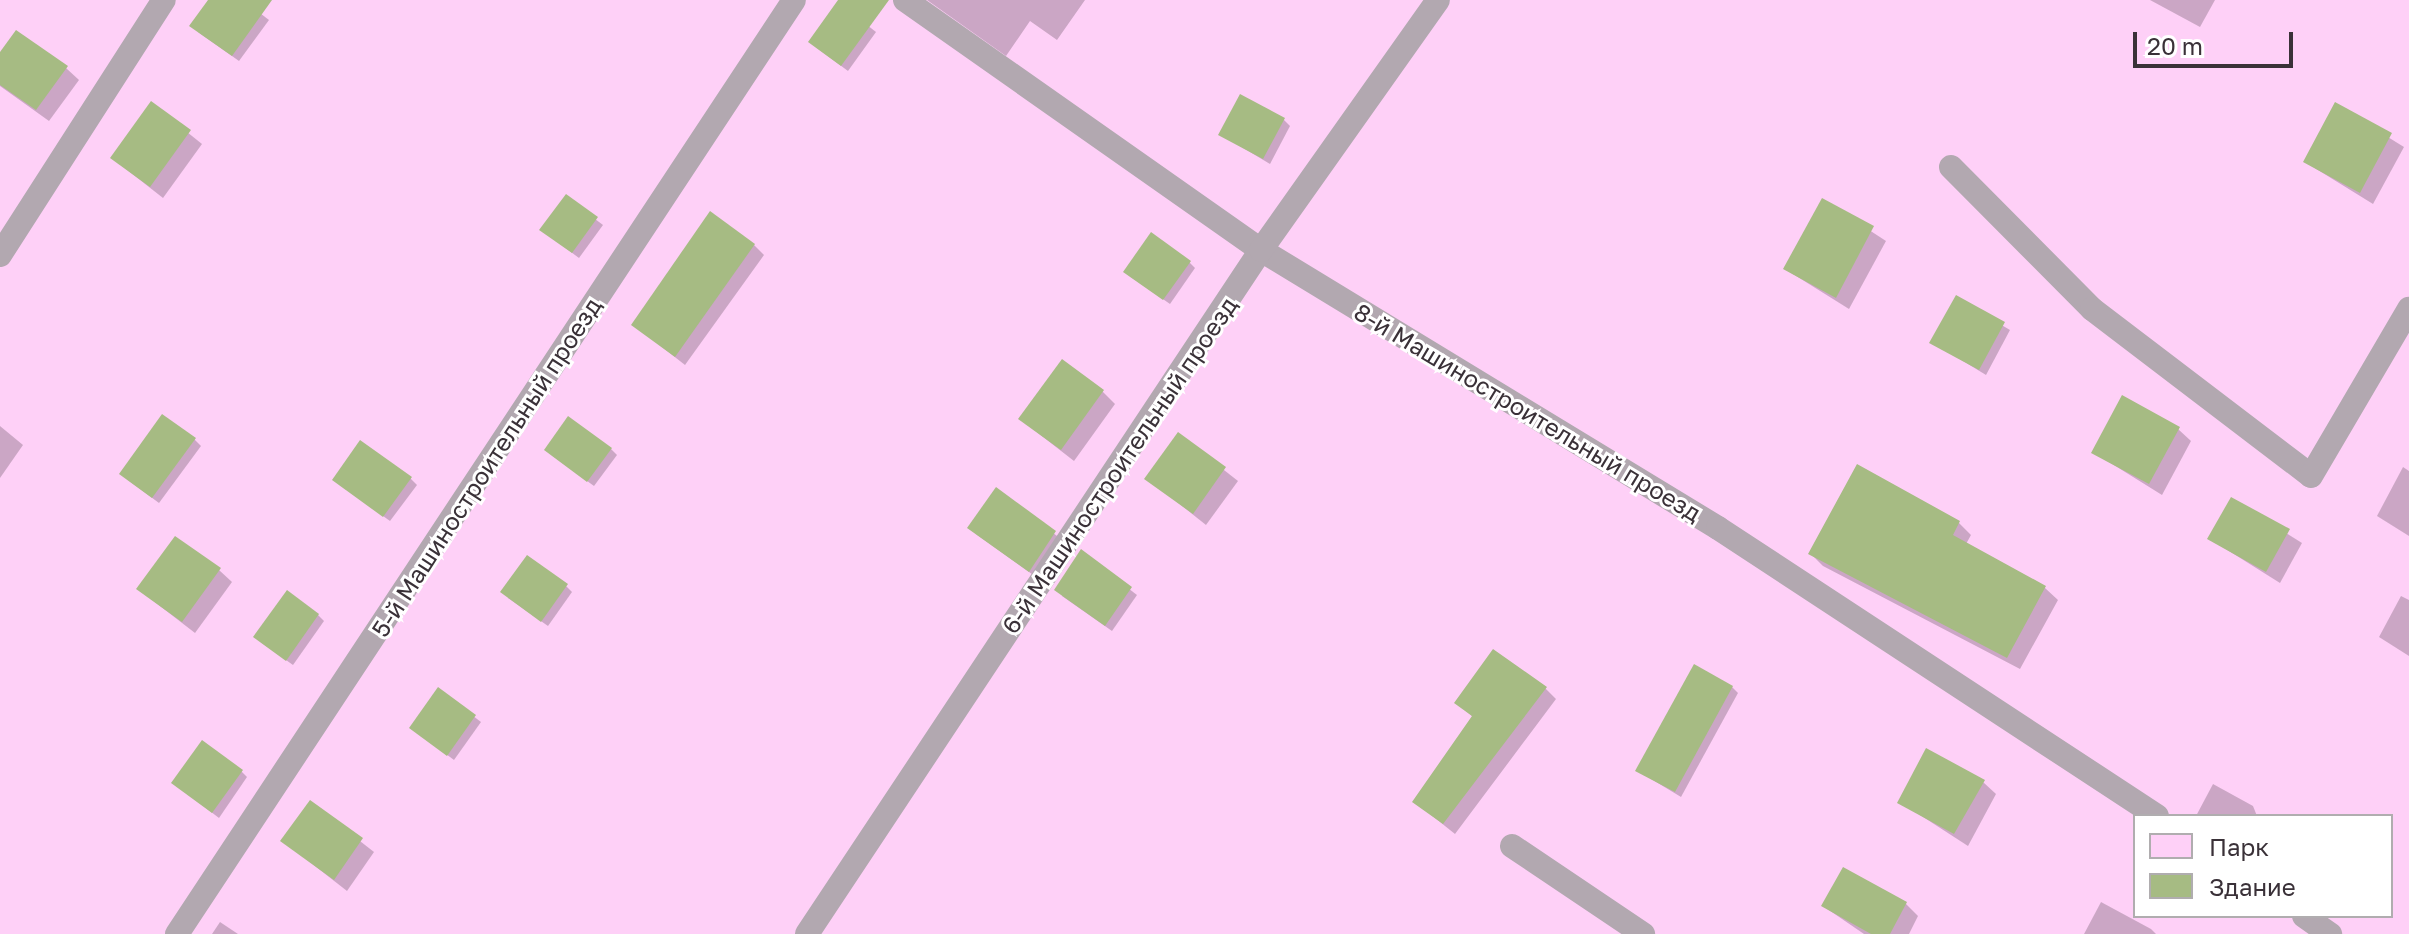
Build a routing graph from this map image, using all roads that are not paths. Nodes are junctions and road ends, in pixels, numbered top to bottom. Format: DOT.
graph roads {
  1 [pos="164,0"];
  2 [pos="794,0"];
  3 [pos="905,0"];
  4 [pos="1438,0"];
  5 [pos="1951,167"];
  6 [pos="1261,250"];
  7 [pos="0,255"];
  8 [pos="2409,309"];
  9 [pos="2154,814"];
  10 [pos="1512,846"];
  11 [pos="2307,918"];
  12 [pos="177,934"];
  13 [pos="807,934"];
  14 [pos="1643,934"];
  15 [pos="2330,934"];
  1 -- 7 [label="lane"];
  2 -- 12 [label="lane, 5-й Машиностроительный проезд"];
  3 -- 6 [label="lane, 8-й Машиностроительный проезд"];
  4 -- 6 [label="lane, 6-й Машиностроительный проезд"];
  5 -- 8 [label="lane"];
  6 -- 9 [label="lane, 8-й Машиностроительный проезд"];
  6 -- 13 [label="lane, 6-й Машиностроительный проезд"];
  10 -- 14 [label="lane"];
  11 -- 15 [label="lane"];
}
